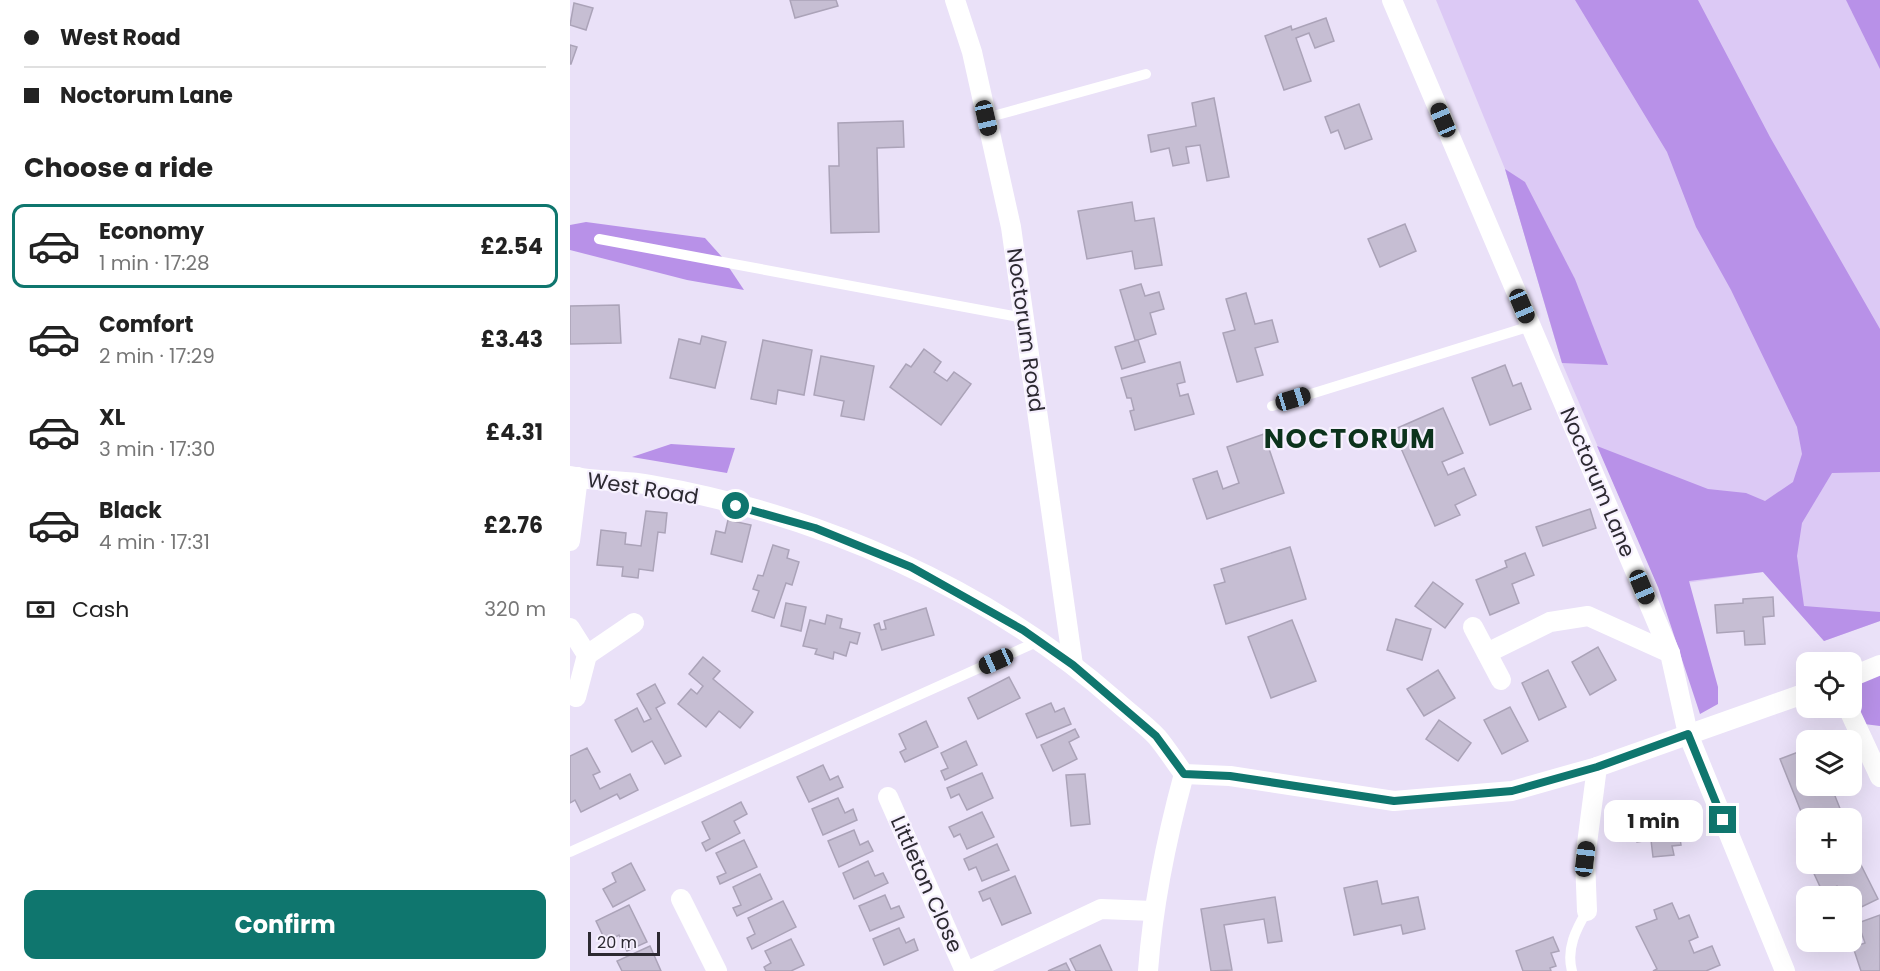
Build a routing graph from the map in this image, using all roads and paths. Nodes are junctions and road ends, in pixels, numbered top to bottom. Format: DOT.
graph roads {
  1 [pos="955,0"];
  2 [pos="1392,0"];
  3 [pos="1146,74"];
  4 [pos="986,118"];
  5 [pos="599,239"];
  6 [pos="1024,318"];
  7 [pos="1531,326"];
  8 [pos="1272,406"];
  9 [pos="574,476"];
  10 [pos="570,542"];
  11 [pos="634,623"];
  12 [pos="1473,627"];
  13 [pos="570,628"];
  14 [pos="1039,642"];
  15 [pos="1487,653"];
  16 [pos="1670,653"];
  17 [pos="587,655"];
  18 [pos="1073,665"];
  19 [pos="1880,665"];
  20 [pos="1862,672"];
  21 [pos="1501,680"];
  22 [pos="1796,696"];
  23 [pos="576,697"];
  24 [pos="1853,718"];
  25 [pos="1688,734"];
  26 [pos="1597,767"];
  27 [pos="1184,774"];
  28 [pos="1880,777"];
  29 [pos="888,797"];
  30 [pos="570,852"];
  31 [pos="681,899"];
  32 [pos="1153,911"];
  33 [pos="1587,911"];
  34 [pos="717,971"];
  35 [pos="967,971"];
  36 [pos="1148,971"];
  37 [pos="1572,971"];
  38 [pos="1785,971"];
  1 -- 4 [label="street, Noctorum Road"];
  2 -- 7 [label="street, Noctorum Lane"];
  3 -- 4 [label="lane"];
  4 -- 6 [label="street, Noctorum Road"];
  5 -- 6 [label="lane"];
  6 -- 18 [label="street, Noctorum Road"];
  7 -- 8 [label="lane"];
  7 -- 16 [label="street, Noctorum Lane"];
  9 -- 10 [label="street"];
  9 -- 14 [label="street, West Road"];
  11 -- 17 [label="street"];
  12 -- 15 [label="street"];
  13 -- 17 [label="street"];
  14 -- 18 [label="street, West Road"];
  14 -- 30 [label="lane"];
  15 -- 16 [label="street"];
  15 -- 21 [label="street"];
  16 -- 25 [label="street, Noctorum Lane"];
  17 -- 23 [label="street"];
  18 -- 27 [label="street, West Road"];
  19 -- 20 [label="street"];
  22 -- 25 [label="street"];
  24 -- 28 [label="street"];
  25 -- 26 [label="street"];
  25 -- 38 [label="street, Noctorum Lane"];
  26 -- 27 [label="street"];
  26 -- 33 [label="street"];
  27 -- 32 [label="street"];
  29 -- 35 [label="street, Littleton Close"];
  31 -- 34 [label="street"];
  32 -- 35 [label="street"];
  32 -- 36 [label="street"];
  33 -- 37 [label="lane"];
}
